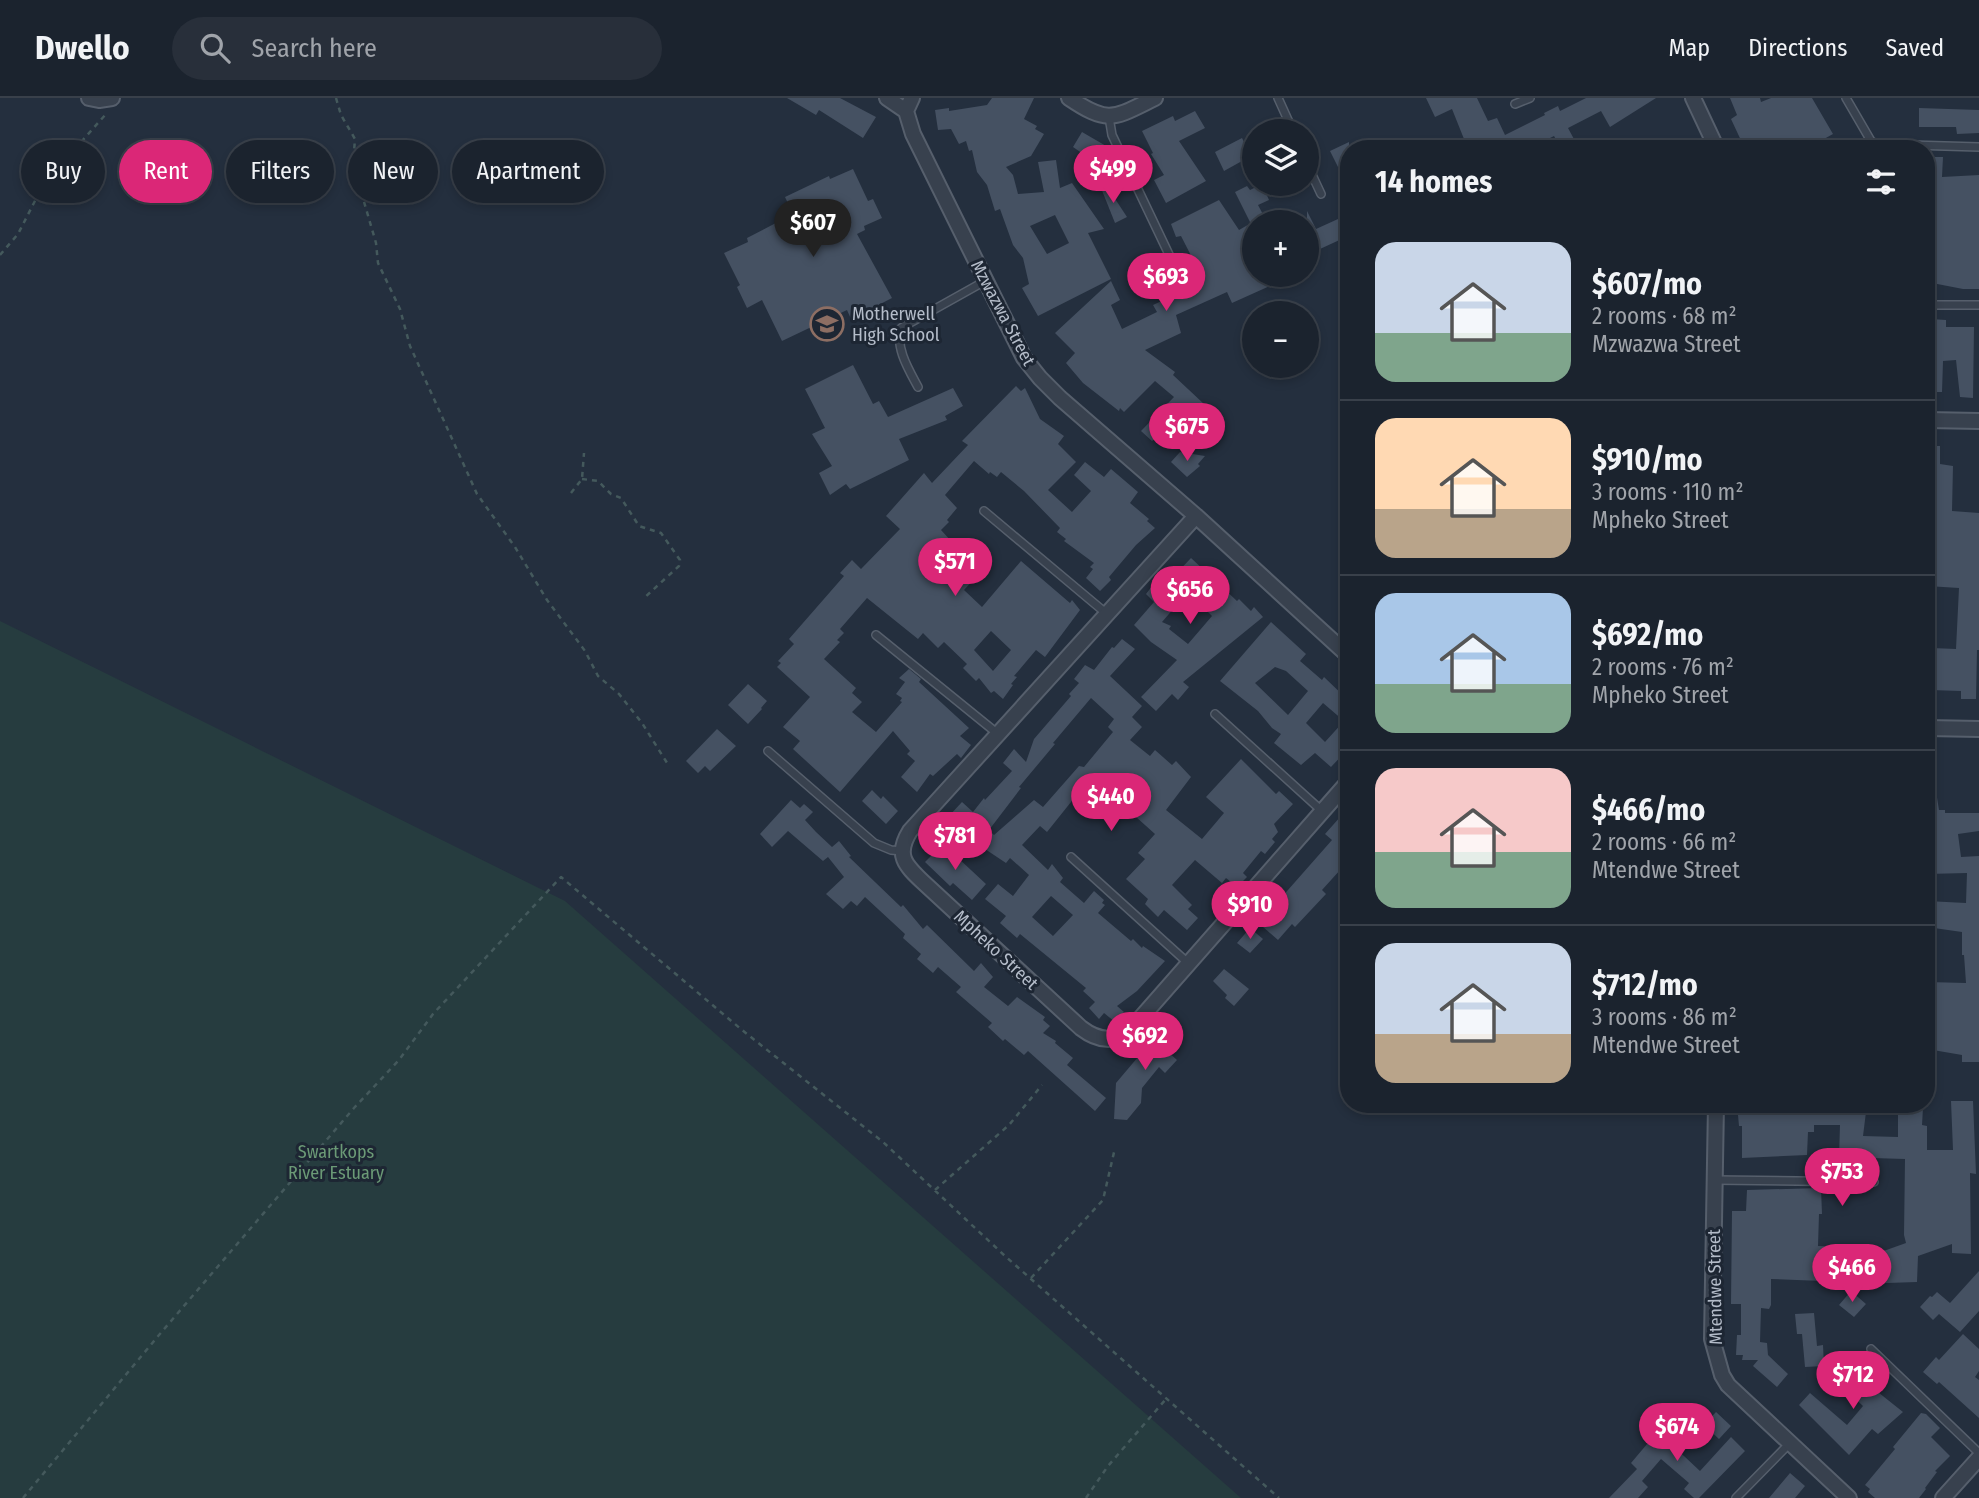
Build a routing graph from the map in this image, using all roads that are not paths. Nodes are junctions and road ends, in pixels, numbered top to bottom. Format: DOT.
graph roads {
  1 [pos="89,98"];
  2 [pos="887,98"];
  3 [pos="1069,98"];
  4 [pos="1155,98"];
  5 [pos="1278,98"];
  6 [pos="1530,98"];
  7 [pos="1693,98"];
  8 [pos="1846,98"];
  9 [pos="111,103"];
  10 [pos="909,104"];
  11 [pos="1515,104"];
  12 [pos="1109,117"];
  13 [pos="1288,119"];
  14 [pos="1713,140"];
  15 [pos="1870,140"];
  16 [pos="1935,146"];
  17 [pos="1979,147"];
  18 [pos="1319,190"];
  19 [pos="1321,194"];
  20 [pos="1174,265"];
  21 [pos="985,281"];
  22 [pos="1935,305"];
  23 [pos="1979,305"];
  24 [pos="918,387"];
  25 [pos="1935,420"];
  26 [pos="1979,421"];
  27 [pos="984,511"];
  28 [pos="1196,516"];
  29 [pos="1107,614"];
  30 [pos="876,635"];
  31 [pos="1340,648"];
  32 [pos="1215,714"];
  33 [pos="1935,728"];
  34 [pos="1979,729"];
  35 [pos="998,734"];
  36 [pos="768,751"];
  37 [pos="1340,791"];
  38 [pos="1322,811"];
  39 [pos="903,851"];
  40 [pos="1071,858"];
  41 [pos="1189,964"];
  42 [pos="1716,1113"];
  43 [pos="1714,1180"];
  44 [pos="1874,1182"];
  45 [pos="1871,1349"];
  46 [pos="1789,1444"];
  47 [pos="1979,1455"];
  48 [pos="1736,1498"];
  49 [pos="1849,1498"];
  50 [pos="1943,1498"];
  1 -- 9 [label="street"];
  2 -- 10 [label="street"];
  3 -- 12 [label="street"];
  4 -- 12 [label="street"];
  5 -- 13 [label="lane"];
  6 -- 11 [label="lane"];
  7 -- 14 [label="street"];
  8 -- 15 [label="lane"];
  10 -- 21 [label="street, Mzwazwa Street"];
  12 -- 20 [label="lane"];
  16 -- 17 [label="lane"];
  18 -- 19 [label="lane"];
  21 -- 24 [label="lane"];
  21 -- 28 [label="street, Mzwazwa Street"];
  22 -- 23 [label="lane"];
  25 -- 26 [label="street"];
  27 -- 29 [label="lane"];
  28 -- 29 [label="street"];
  28 -- 31 [label="street, Mzwazwa Street"];
  29 -- 35 [label="street"];
  30 -- 35 [label="lane"];
  32 -- 38 [label="lane"];
  33 -- 34 [label="street"];
  35 -- 39 [label="street"];
  36 -- 39 [label="lane"];
  37 -- 38 [label="street, Mpheko Street"];
  38 -- 41 [label="street, Mpheko Street"];
  39 -- 41 [label="street, Mpheko Street"];
  40 -- 41 [label="lane"];
  42 -- 43 [label="street, Mtendwe Street"];
  43 -- 44 [label="lane"];
  43 -- 46 [label="street, Mtendwe Street"];
  45 -- 47 [label="lane"];
  46 -- 48 [label="lane"];
  46 -- 49 [label="street, Mtendwe Street"];
  47 -- 50 [label="street"];
}
